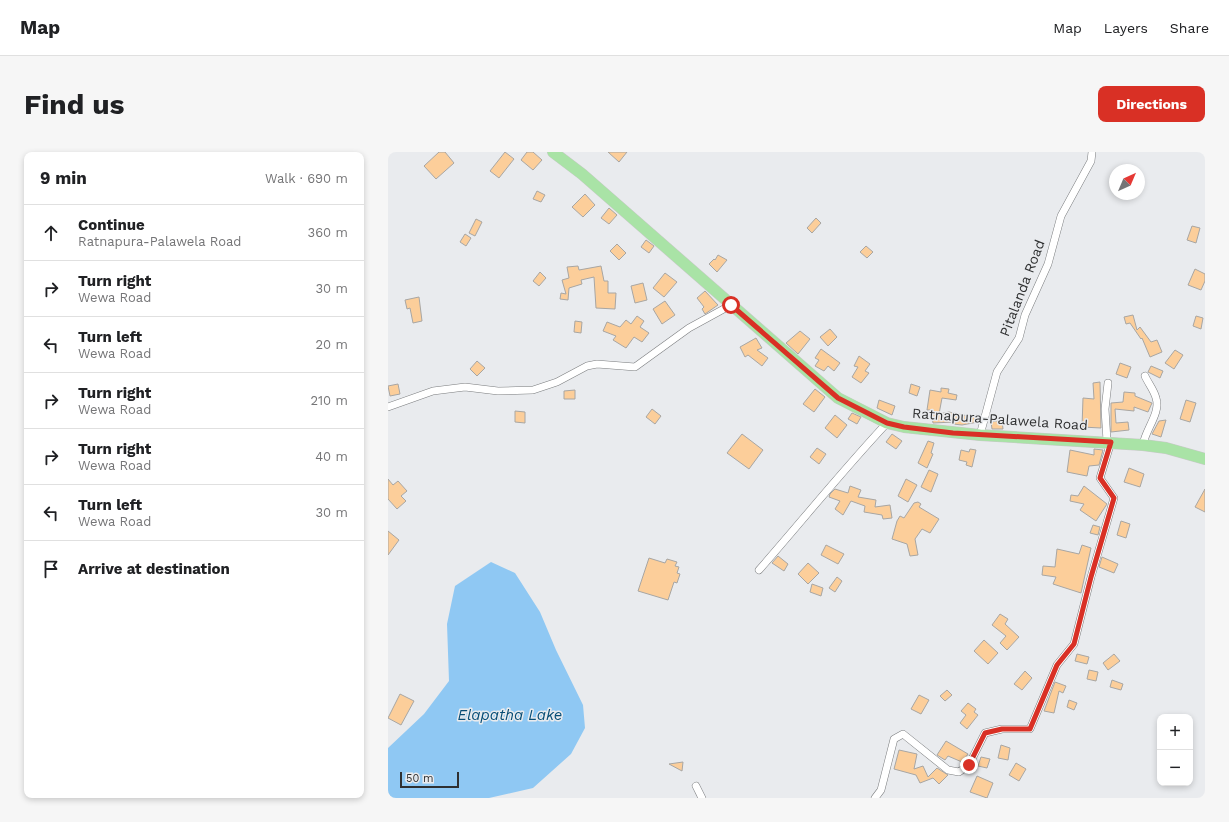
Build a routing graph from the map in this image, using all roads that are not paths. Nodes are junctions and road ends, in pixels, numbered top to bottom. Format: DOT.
graph roads {
  1 [pos="553,152"];
  2 [pos="1092,152"];
  3 [pos="731,305"];
  4 [pos="1145,376"];
  5 [pos="1108,383"];
  6 [pos="388,407"];
  7 [pos="887,423"];
  8 [pos="980,435"];
  9 [pos="1109,442"];
  10 [pos="1144,445"];
  11 [pos="1205,459"];
  12 [pos="758,570"];
  13 [pos="696,786"];
  14 [pos="702,798"];
  15 [pos="875,798"];
  1 -- 3 [label="main road, Ratnapura-Palawela Road"];
  2 -- 8 [label="street, Pitalanda Road"];
  3 -- 6 [label="street"];
  3 -- 7 [label="main road, Ratnapura-Palawela Road"];
  4 -- 10 [label="street"];
  5 -- 9 [label="street"];
  7 -- 8 [label="main road, Ratnapura-Palawela Road"];
  7 -- 12 [label="street"];
  8 -- 9 [label="main road, Ratnapura-Palawela Road"];
  9 -- 10 [label="main road, Ratnapura-Palawela Road"];
  9 -- 15 [label="street"];
  10 -- 11 [label="main road, Ratnapura-Palawela Road"];
  13 -- 14 [label="street"];
}
